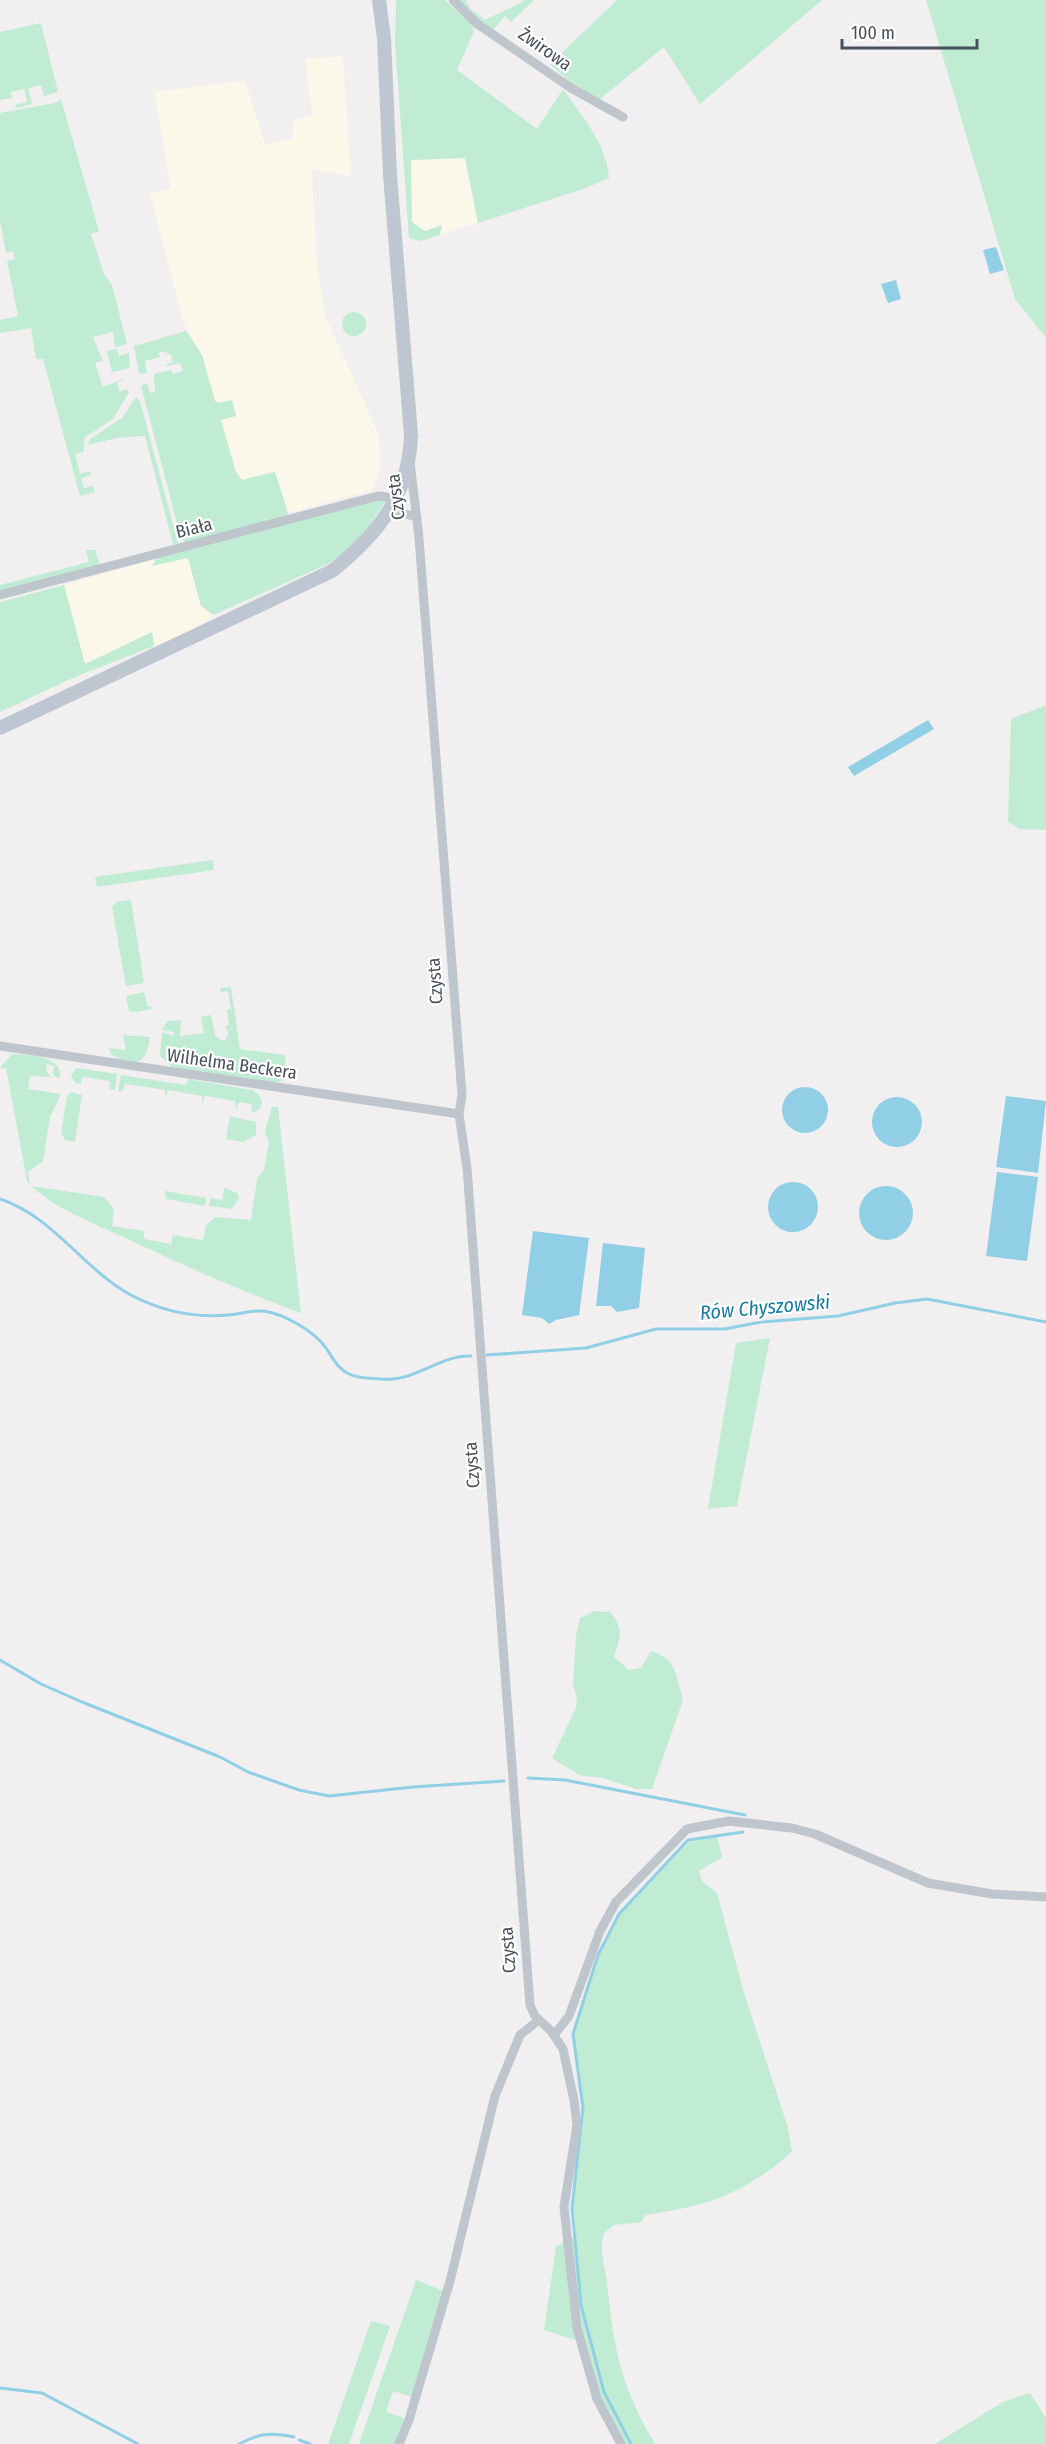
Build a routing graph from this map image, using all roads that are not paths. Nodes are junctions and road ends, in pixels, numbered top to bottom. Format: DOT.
graph roads {
  1 [pos="379,0"];
  2 [pos="453,0"];
  3 [pos="623,117"];
  4 [pos="410,462"];
  5 [pos="392,504"];
  6 [pos="417,516"];
  7 [pos="0,595"];
  8 [pos="0,728"];
  9 [pos="0,1046"];
  10 [pos="459,1114"];
  11 [pos="1046,1897"];
  12 [pos="539,2020"];
  13 [pos="554,2035"];
  14 [pos="399,2444"];
  15 [pos="621,2444"];
  1 -- 4 [label="main road, Czysta"];
  2 -- 3 [label="street, Żwirowa"];
  4 -- 5 [label="main road, Czysta"];
  4 -- 6 [label="street, Czysta"];
  5 -- 6 [label="street, Biała"];
  5 -- 7 [label="street, Biała"];
  5 -- 8 [label="main road, Czysta"];
  6 -- 10 [label="street, Czysta"];
  9 -- 10 [label="street, Wilhelma Beckera"];
  10 -- 12 [label="street, Czysta"];
  11 -- 13 [label="street"];
  12 -- 13 [label="street, Czysta"];
  12 -- 14 [label="street"];
  13 -- 15 [label="street, Czysta"];
}
